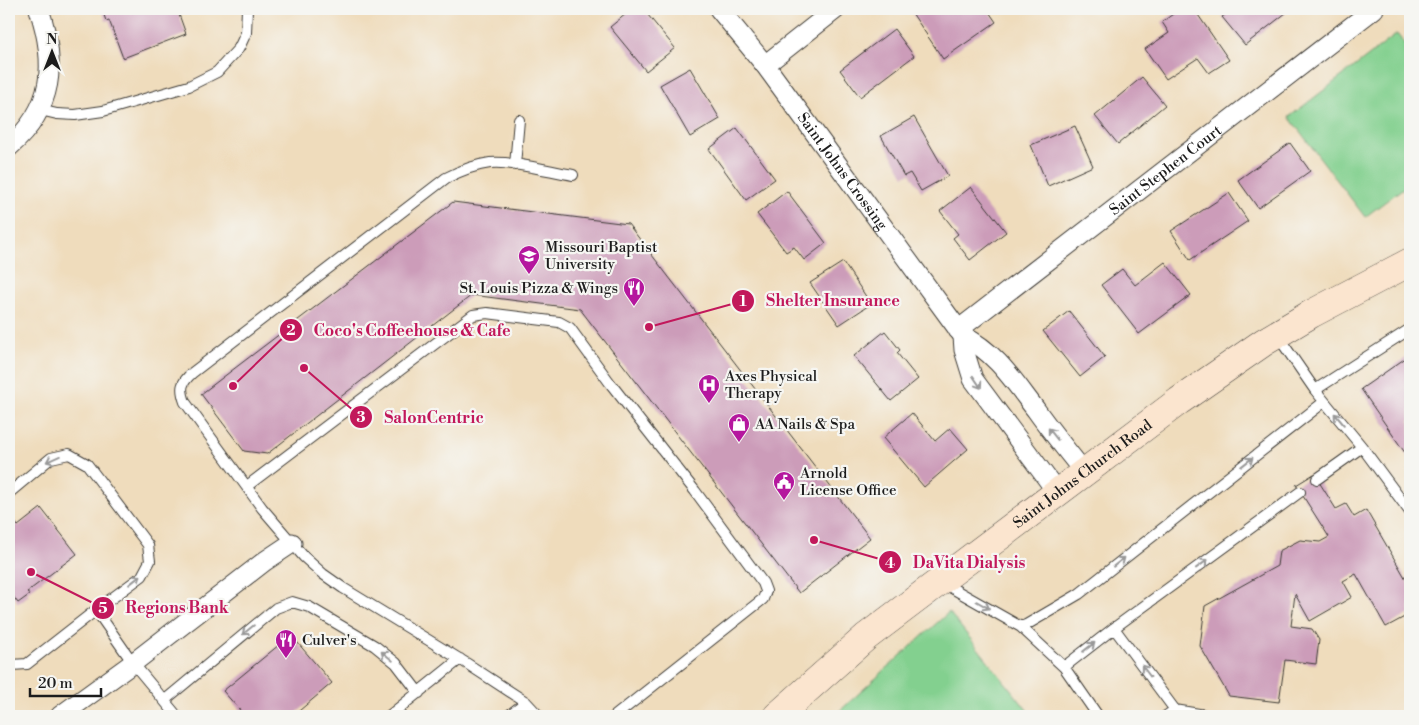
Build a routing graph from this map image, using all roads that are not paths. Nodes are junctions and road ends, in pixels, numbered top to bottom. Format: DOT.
graph roads {
  1 [pos="39,9"];
  2 [pos="247,9"];
  3 [pos="719,9"];
  4 [pos="836,9"];
  5 [pos="1374,9"];
  6 [pos="765,65"];
  7 [pos="40,110"];
  8 [pos="519,120"];
  9 [pos="9,148"];
  10 [pos="515,165"];
  11 [pos="573,175"];
  12 [pos="1410,262"];
  13 [pos="1410,329"];
  14 [pos="961,333"];
  15 [pos="1277,334"];
  16 [pos="1315,390"];
  17 [pos="1324,402"];
  18 [pos="1362,447"];
  19 [pos="1084,472"];
  20 [pos="1317,480"];
  21 [pos="247,486"];
  22 [pos="1057,492"];
  23 [pos="1300,492"];
  24 [pos="9,494"];
  25 [pos="1410,512"];
  26 [pos="292,543"];
  27 [pos="940,581"];
  28 [pos="96,610"];
  29 [pos="1021,627"];
  30 [pos="1114,628"];
  31 [pos="460,659"];
  32 [pos="134,663"];
  33 [pos="9,664"];
  34 [pos="1064,667"];
  35 [pos="419,692"];
  36 [pos="165,700"];
  37 [pos="526,702"];
  38 [pos="1170,713"];
  39 [pos="60,716"];
  40 [pos="177,716"];
  41 [pos="389,716"];
  42 [pos="508,716"];
  43 [pos="539,716"];
  44 [pos="615,716"];
  45 [pos="777,716"];
  46 [pos="1098,716"];
  47 [pos="1211,716"];
  1 -- 7 [label="street"];
  2 -- 7 [label="lane"];
  3 -- 6 [label="street, Saint Johns Crossing"];
  4 -- 6 [label="street"];
  5 -- 14 [label="street, Saint Stephen Court"];
  6 -- 14 [label="street, Saint Johns Crossing"];
  7 -- 9 [label="street"];
  8 -- 10 [label="lane"];
  10 -- 11 [label="lane"];
  10 -- 21 [label="lane"];
  12 -- 15 [label="street, Saint Johns Church Road"];
  13 -- 16 [label="lane"];
  19 -- 14 [label="street, Saint Johns Crossing, one-way"];
  14 -- 22 [label="street, Saint Johns Crossing, one-way"];
  15 -- 16 [label="lane"];
  15 -- 19 [label="street, Saint Johns Church Road"];
  16 -- 17 [label="lane"];
  18 -- 17 [label="lane, one-way"];
  29 -- 17 [label="lane, one-way"];
  18 -- 20 [label="lane"];
  18 -- 25 [label="lane"];
  19 -- 22 [label="street, Saint Johns Church Road"];
  21 -- 26 [label="lane"];
  21 -- 44 [label="lane"];
  22 -- 27 [label="street, Saint Johns Church Road"];
  30 -- 23 [label="lane, one-way"];
  28 -- 24 [label="lane, one-way"];
  26 -- 31 [label="lane"];
  26 -- 32 [label="street"];
  27 -- 29 [label="lane, one-way"];
  27 -- 45 [label="street, Saint Johns Church Road"];
  28 -- 32 [label="lane"];
  28 -- 33 [label="lane"];
  29 -- 34 [label="lane"];
  34 -- 30 [label="lane, one-way"];
  38 -- 30 [label="lane, one-way"];
  31 -- 35 [label="lane"];
  31 -- 37 [label="lane"];
  32 -- 36 [label="lane"];
  32 -- 39 [label="street"];
  34 -- 46 [label="lane"];
  35 -- 36 [label="lane, one-way"];
  35 -- 41 [label="lane"];
  36 -- 40 [label="lane"];
  37 -- 42 [label="lane"];
  37 -- 43 [label="lane"];
  38 -- 47 [label="lane"];
}
